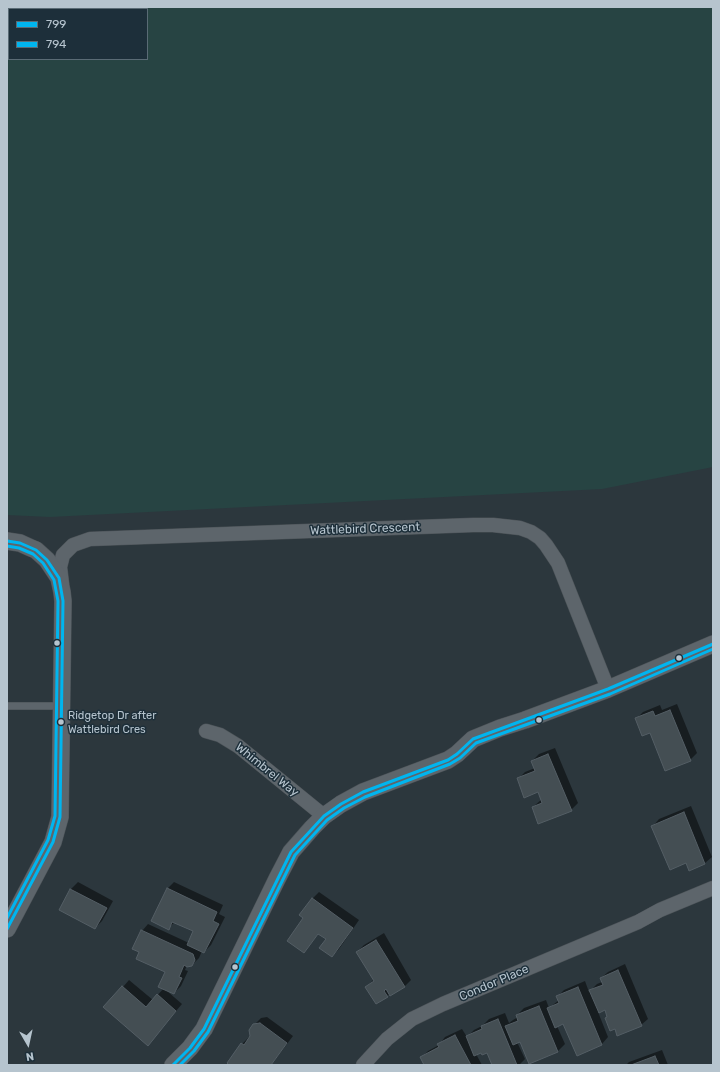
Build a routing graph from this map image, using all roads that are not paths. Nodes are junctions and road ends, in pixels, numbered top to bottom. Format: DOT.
graph roads {
  1 [pos="7,541"];
  2 [pos="62,592"];
  3 [pos="713,644"];
  4 [pos="608,690"];
  5 [pos="7,706"];
  6 [pos="62,706"];
  7 [pos="206,731"];
  8 [pos="324,816"];
  9 [pos="713,888"];
  10 [pos="7,929"];
  11 [pos="178,1064"];
  12 [pos="363,1065"];
  1 -- 2 [label="street"];
  2 -- 4 [label="street, Wattlebird Crescent"];
  2 -- 6 [label="street"];
  3 -- 4 [label="street"];
  4 -- 8 [label="street"];
  5 -- 6 [label="lane"];
  6 -- 10 [label="street"];
  7 -- 8 [label="street, Whimbrel Way"];
  8 -- 11 [label="street"];
  9 -- 12 [label="street, Condor Place"];
}
